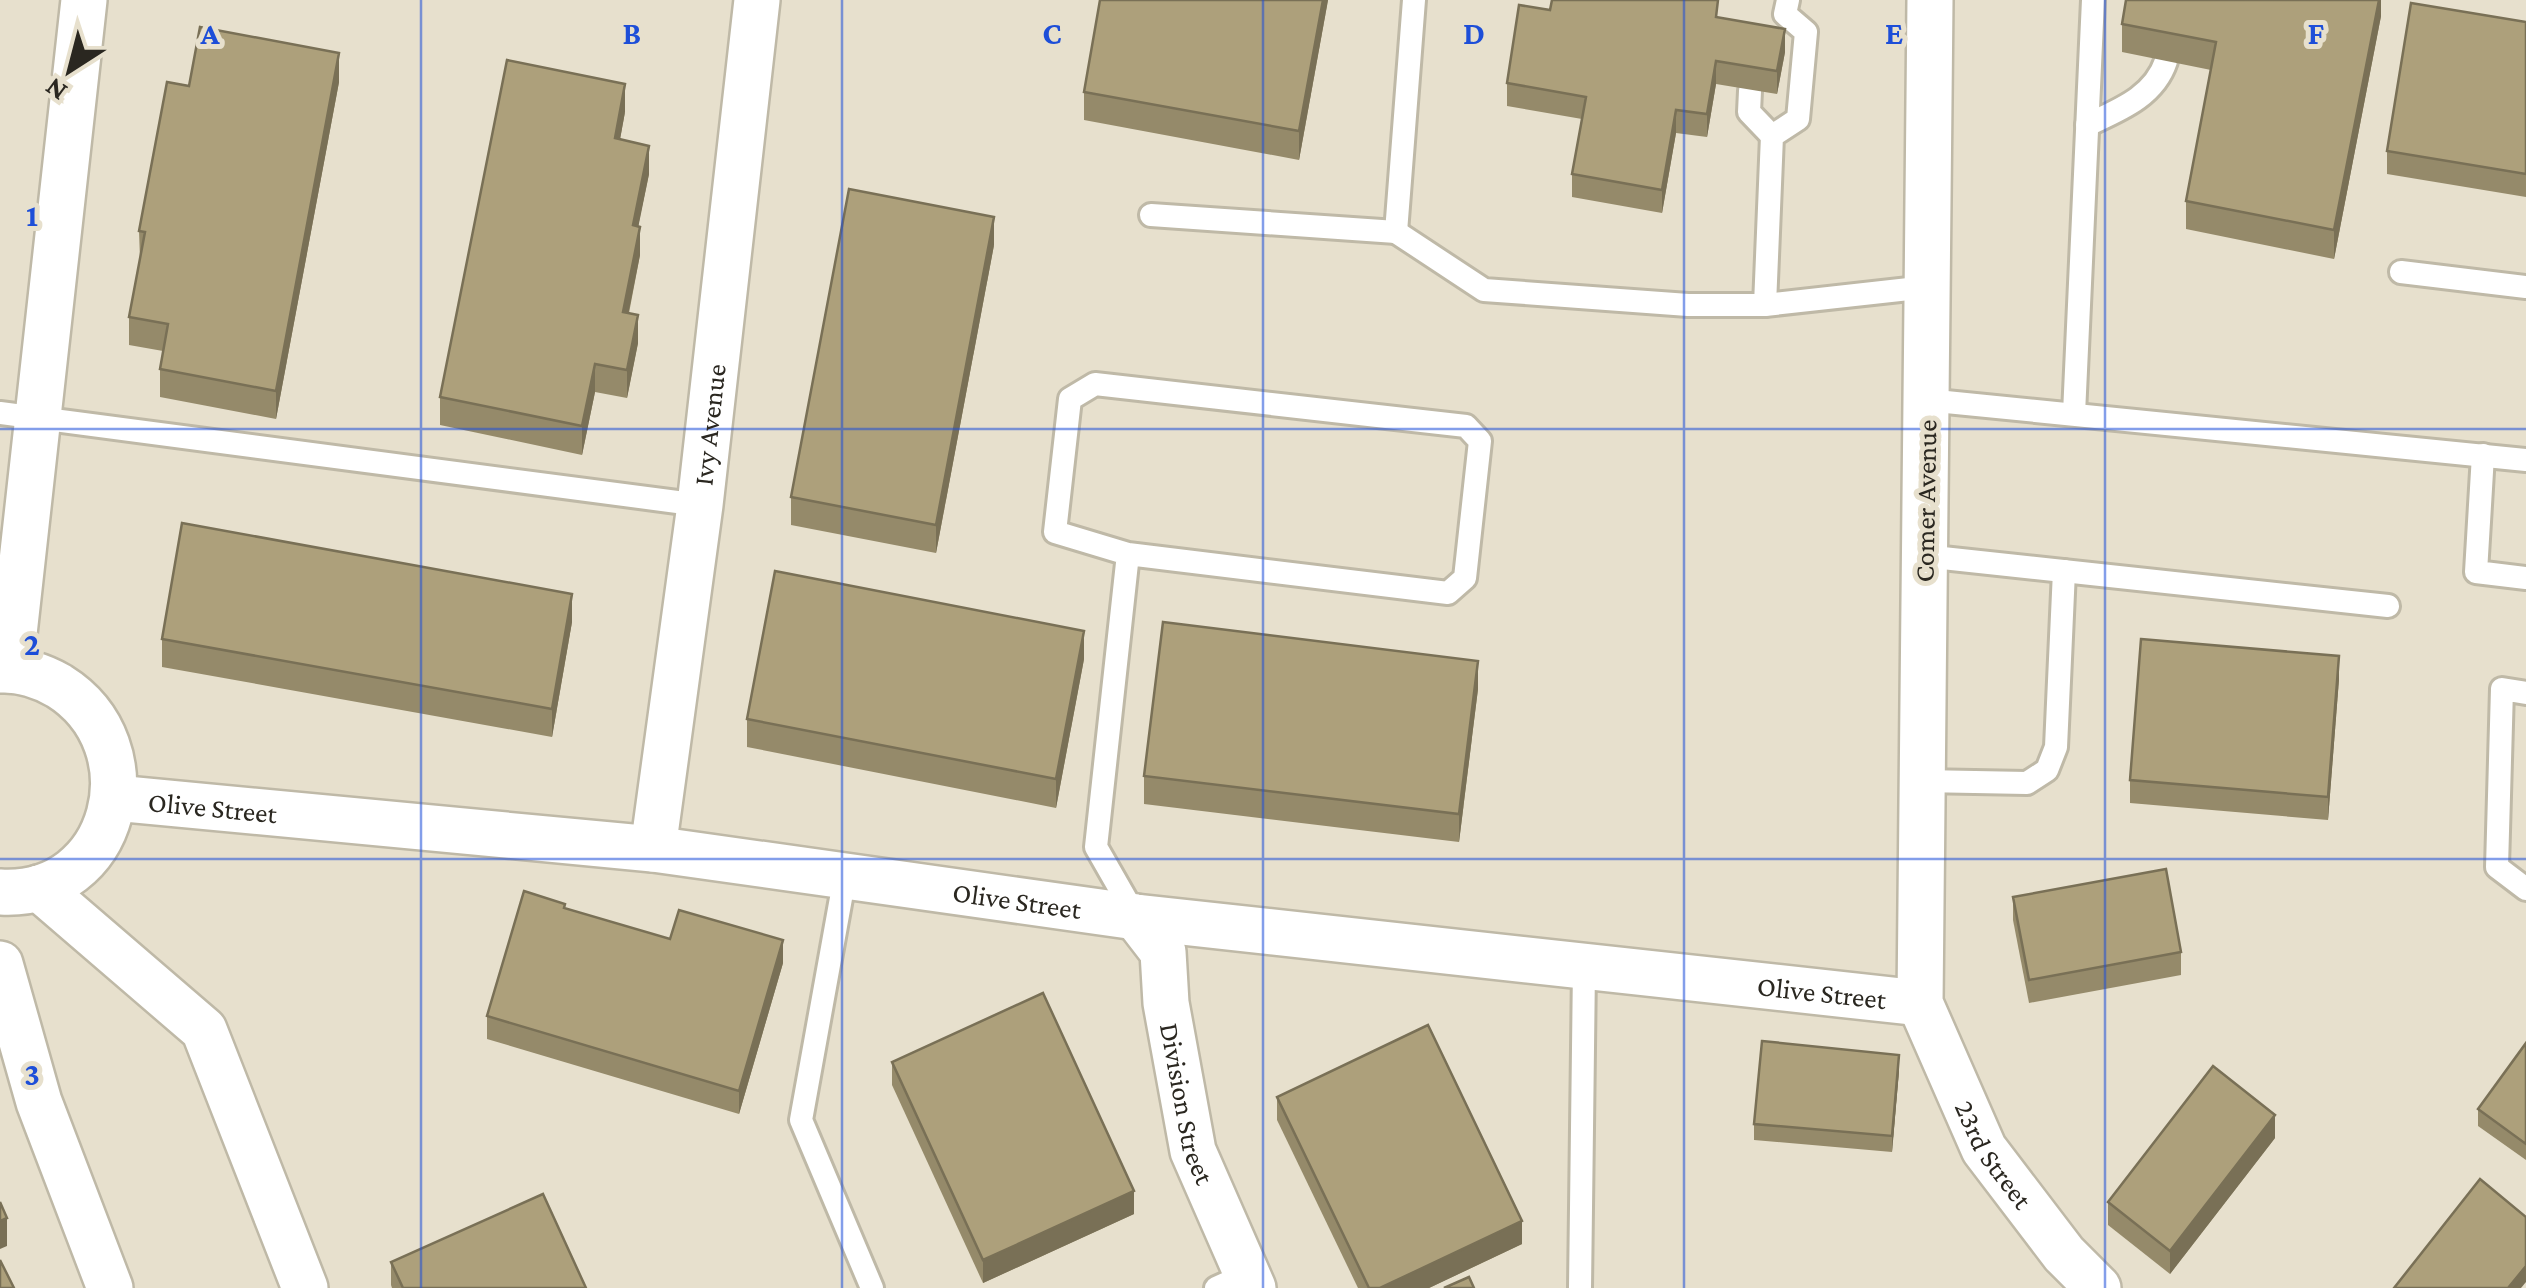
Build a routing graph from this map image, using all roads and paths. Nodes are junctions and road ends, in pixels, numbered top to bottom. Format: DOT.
graph roads {
  1 [pos="84,0"];
  2 [pos="756,0"];
  3 [pos="1414,0"];
  4 [pos="1930,0"];
  5 [pos="2093,0"];
  6 [pos="1786,7"];
  7 [pos="1762,28"];
  8 [pos="2166,61"];
  9 [pos="1750,91"];
  10 [pos="2087,126"];
  11 [pos="1772,136"];
  12 [pos="1151,215"];
  13 [pos="1396,232"];
  14 [pos="2401,272"];
  15 [pos="1927,287"];
  16 [pos="2526,287"];
  17 [pos="1764,304"];
  18 [pos="1926,400"];
  19 [pos="2074,414"];
  20 [pos="19,415"];
  21 [pos="2483,455"];
  22 [pos="2526,460"];
  23 [pos="700,505"];
  24 [pos="1128,554"];
  25 [pos="1924,556"];
  26 [pos="2064,571"];
  27 [pos="2526,578"];
  28 [pos="2388,606"];
  29 [pos="5,670"];
  30 [pos="2526,693"];
  31 [pos="1922,781"];
  32 [pos="115,798"];
  33 [pos="653,849"];
  34 [pos="846,876"];
  35 [pos="2526,888"];
  36 [pos="20,890"];
  37 [pos="1136,917"];
  38 [pos="0,964"];
  39 [pos="1584,968"];
  40 [pos="1920,1003"];
  41 [pos="1239,1284"];
  42 [pos="110,1288"];
  43 [pos="306,1288"];
  44 [pos="872,1288"];
  45 [pos="1580,1288"];
  46 [pos="2098,1288"];
  1 -- 20 [label="street"];
  2 -- 23 [label="street, Ivy Avenue"];
  3 -- 13 [label="lane"];
  4 -- 15 [label="street, Comer Avenue"];
  5 -- 10 [label="lane"];
  6 -- 7 [label="lane"];
  6 -- 11 [label="lane"];
  8 -- 10 [label="lane"];
  9 -- 11 [label="lane"];
  10 -- 19 [label="lane"];
  11 -- 17 [label="lane"];
  12 -- 13 [label="lane"];
  13 -- 17 [label="lane"];
  14 -- 16 [label="lane"];
  15 -- 17 [label="lane"];
  15 -- 18 [label="street, Comer Avenue"];
  18 -- 19 [label="lane"];
  18 -- 25 [label="street, Comer Avenue"];
  19 -- 21 [label="lane"];
  20 -- 23 [label="lane"];
  20 -- 29 [label="street"];
  21 -- 22 [label="lane"];
  21 -- 27 [label="lane"];
  23 -- 33 [label="street, Ivy Avenue"];
  24 -- 24 [label="lane"];
  24 -- 37 [label="lane"];
  25 -- 26 [label="lane"];
  25 -- 31 [label="street, Comer Avenue"];
  26 -- 28 [label="lane"];
  26 -- 31 [label="lane"];
  29 -- 32 [label="street, Olive Street"];
  30 -- 35 [label="lane"];
  31 -- 40 [label="street, Comer Avenue"];
  32 -- 33 [label="street, Olive Street"];
  32 -- 36 [label="street, Olive Street"];
  33 -- 34 [label="street, Olive Street"];
  34 -- 37 [label="street, Olive Street"];
  34 -- 44 [label="lane"];
  36 -- 43 [label="street"];
  37 -- 39 [label="street, Olive Street"];
  37 -- 41 [label="street, Division Street"];
  38 -- 42 [label="street"];
  39 -- 40 [label="street, Olive Street"];
  39 -- 45 [label="lane"];
  40 -- 46 [label="street, 23rd Street"];
}
